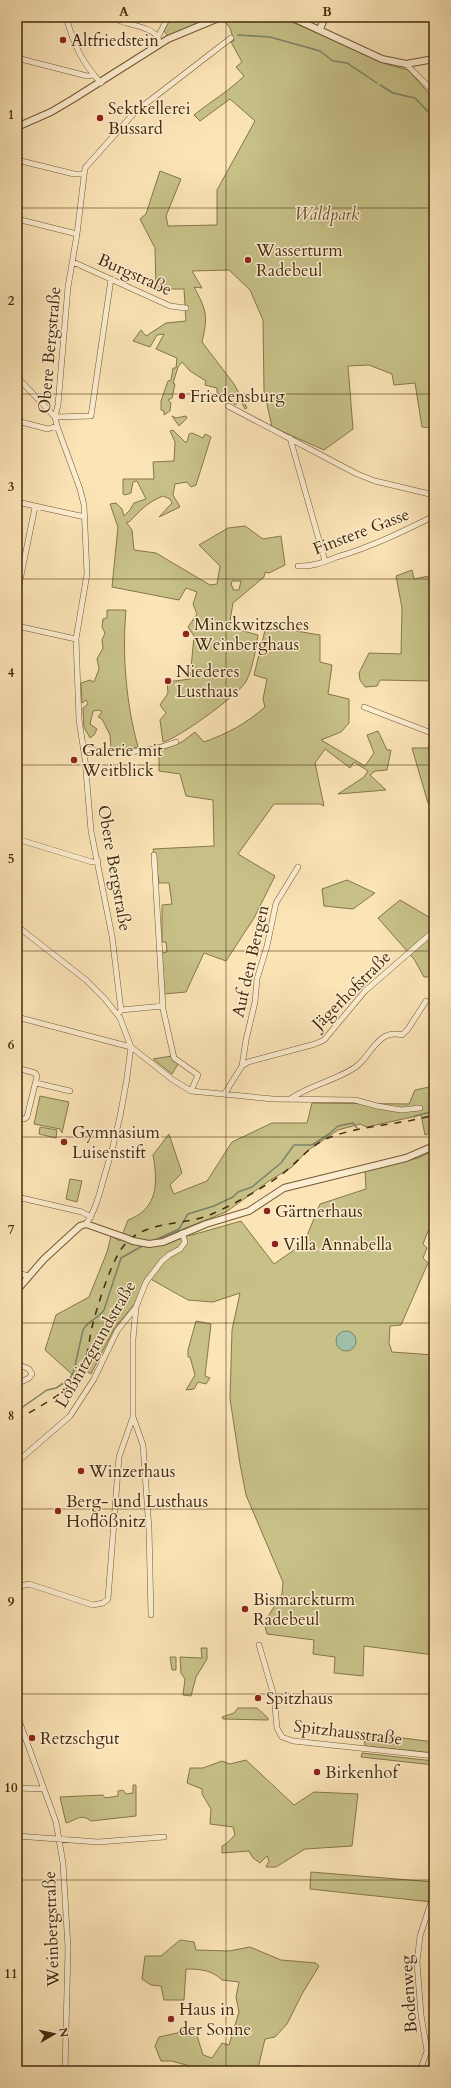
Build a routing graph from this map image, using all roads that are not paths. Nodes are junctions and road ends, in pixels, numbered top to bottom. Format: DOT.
graph roads {
  1 [pos="60,17"];
  2 [pos="111,17"];
  3 [pos="168,17"];
  4 [pos="221,17"];
  5 [pos="291,17"];
  6 [pos="325,17"];
  7 [pos="66,18"];
  8 [pos="320,29"];
  9 [pos="231,38"];
  10 [pos="159,41"];
  11 [pos="17,58"];
  12 [pos="434,59"];
  13 [pos="406,64"];
  14 [pos="94,75"];
  15 [pos="101,83"];
  16 [pos="434,92"];
  17 [pos="17,127"];
  18 [pos="17,160"];
  19 [pos="83,174"];
  20 [pos="17,219"];
  21 [pos="78,234"];
  22 [pos="73,262"];
  23 [pos="111,279"];
  24 [pos="186,308"];
  25 [pos="17,377"];
  26 [pos="228,406"];
  27 [pos="56,417"];
  28 [pos="17,421"];
  29 [pos="57,426"];
  30 [pos="290,438"];
  31 [pos="434,495"];
  32 [pos="17,502"];
  33 [pos="35,507"];
  34 [pos="434,516"];
  35 [pos="84,517"];
  36 [pos="325,561"];
  37 [pos="298,566"];
  38 [pos="17,595"];
  39 [pos="17,626"];
  40 [pos="76,639"];
  41 [pos="364,707"];
  42 [pos="434,734"];
  43 [pos="176,742"];
  44 [pos="84,749"];
  45 [pos="17,839"];
  46 [pos="154,855"];
  47 [pos="98,861"];
  48 [pos="298,867"];
  49 [pos="17,926"];
  50 [pos="434,930"];
  51 [pos="426,1001"];
  52 [pos="163,1006"];
  53 [pos="119,1012"];
  54 [pos="17,1017"];
  55 [pos="131,1047"];
  56 [pos="242,1066"];
  57 [pos="17,1068"];
  58 [pos="36,1083"];
  59 [pos="191,1090"];
  60 [pos="70,1091"];
  61 [pos="225,1092"];
  62 [pos="290,1099"];
  63 [pos="420,1108"];
  64 [pos="17,1118"];
  65 [pos="434,1146"];
  66 [pos="17,1197"];
  67 [pos="91,1217"];
  68 [pos="86,1224"];
  69 [pos="182,1233"];
  70 [pos="17,1273"];
  71 [pos="29,1276"];
  72 [pos="17,1290"];
  73 [pos="136,1306"];
  74 [pos="17,1364"];
  75 [pos="17,1384"];
  76 [pos="133,1417"];
  77 [pos="17,1462"];
  78 [pos="17,1587"];
  79 [pos="151,1615"];
  80 [pos="259,1646"];
  81 [pos="17,1715"];
  82 [pos="20,1732"];
  83 [pos="434,1756"];
  84 [pos="17,1788"];
  85 [pos="44,1789"];
  86 [pos="17,1836"];
  87 [pos="164,1837"];
  88 [pos="58,1838"];
  89 [pos="434,1893"];
  90 [pos="427,2051"];
  91 [pos="434,2051"];
  92 [pos="297,2068"];
  93 [pos="65,2071"];
  94 [pos="318,2071"];
  95 [pos="420,2071"];
  1 -- 7 [label="street"];
  2 -- 10 [label="street"];
  3 -- 10 [label="street"];
  4 -- 10 [label="street"];
  5 -- 8 [label="street"];
  6 -- 8 [label="street"];
  7 -- 14 [label="street"];
  8 -- 13 [label="street"];
  9 -- 19 [label="street, Obere Bergstraße"];
  10 -- 15 [label="street"];
  11 -- 14 [label="street"];
  12 -- 13 [label="street"];
  13 -- 16 [label="street"];
  14 -- 15 [label="street"];
  15 -- 17 [label="street"];
  18 -- 19 [label="street"];
  19 -- 21 [label="street, Obere Bergstraße"];
  20 -- 21 [label="street"];
  21 -- 22 [label="street, Obere Bergstraße"];
  22 -- 23 [label="street, Burgstraße"];
  22 -- 27 [label="street, Obere Bergstraße"];
  23 -- 24 [label="street, Burgstraße"];
  23 -- 27 [label="street"];
  25 -- 27 [label="street"];
  26 -- 30 [label="street"];
  27 -- 29 [label="street, Obere Bergstraße"];
  28 -- 29 [label="street"];
  29 -- 35 [label="street, Obere Bergstraße"];
  30 -- 31 [label="street"];
  30 -- 36 [label="street"];
  32 -- 33 [label="street"];
  33 -- 35 [label="street"];
  33 -- 38 [label="street"];
  34 -- 36 [label="street, Finstere Gasse"];
  35 -- 40 [label="street, Obere Bergstraße"];
  36 -- 37 [label="street, Finstere Gasse"];
  39 -- 40 [label="street"];
  40 -- 44 [label="street, Obere Bergstraße"];
  41 -- 42 [label="street"];
  43 -- 44 [label="street"];
  44 -- 47 [label="street, Obere Bergstraße"];
  45 -- 47 [label="street"];
  46 -- 52 [label="street"];
  47 -- 53 [label="street, Obere Bergstraße"];
  48 -- 56 [label="street, Auf den Bergen"];
  49 -- 53 [label="street"];
  50 -- 56 [label="street, Jägerhofstraße"];
  51 -- 62 [label="street"];
  52 -- 53 [label="street"];
  52 -- 59 [label="street"];
  53 -- 55 [label="street"];
  54 -- 55 [label="street"];
  55 -- 59 [label="street"];
  55 -- 67 [label="street"];
  56 -- 61 [label="street"];
  57 -- 58 [label="street"];
  58 -- 60 [label="street"];
  58 -- 64 [label="street"];
  59 -- 61 [label="street"];
  61 -- 62 [label="street"];
  62 -- 63 [label="street"];
  65 -- 69 [label="street"];
  66 -- 67 [label="street"];
  67 -- 68 [label="street"];
  68 -- 69 [label="street, bridge"];
  68 -- 71 [label="street"];
  69 -- 73 [label="street, Lößnitzgrundstraße"];
  70 -- 71 [label="street"];
  71 -- 72 [label="street"];
  73 -- 76 [label="street"];
  73 -- 77 [label="street, Lößnitzgrundstraße"];
  74 -- 75 [label="street"];
  76 -- 78 [label="street"];
  76 -- 79 [label="street"];
  80 -- 83 [label="street, Spitzhausstraße"];
  81 -- 82 [label="street, Weinbergstraße"];
  82 -- 85 [label="street, Weinbergstraße"];
  84 -- 85 [label="street"];
  85 -- 88 [label="street, Weinbergstraße"];
  86 -- 88 [label="street"];
  87 -- 88 [label="street"];
  88 -- 93 [label="street, Weinbergstraße"];
  89 -- 90 [label="street, Bodenweg"];
  90 -- 91 [label="street"];
  90 -- 95 [label="street, Bodenweg"];
  92 -- 94 [label="street"];
}
